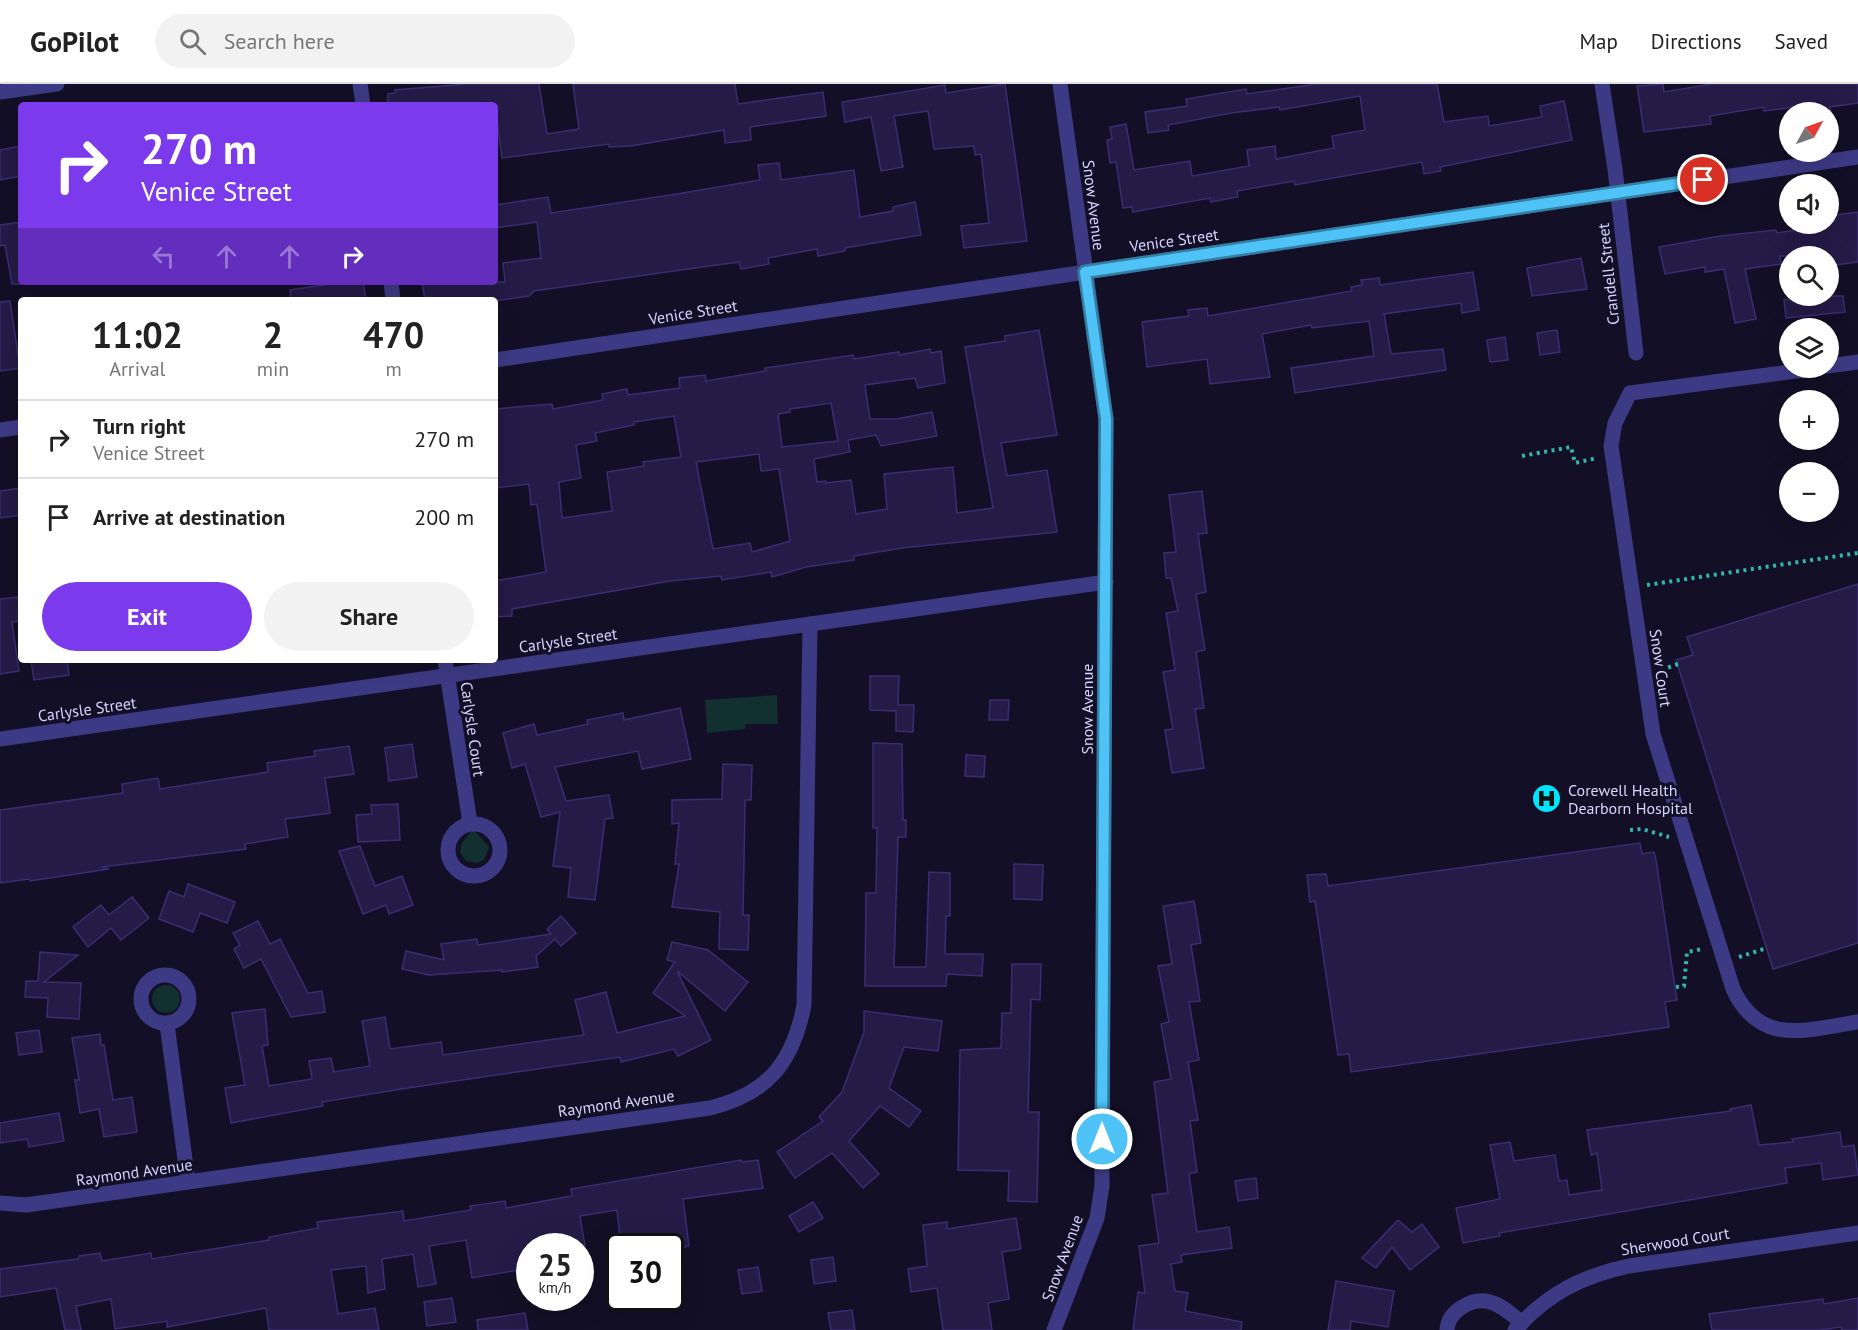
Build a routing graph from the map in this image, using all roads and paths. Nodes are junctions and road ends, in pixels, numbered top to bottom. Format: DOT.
graph roads {
  1 [pos="57,84"];
  2 [pos="360,84"];
  3 [pos="1060,84"];
  4 [pos="1602,84"];
  5 [pos="0,92"];
  6 [pos="363,102"];
  7 [pos="1858,157"];
  8 [pos="1617,193"];
  9 [pos="1085,272"];
  10 [pos="1635,353"];
  11 [pos="498,360"];
  12 [pos="1858,362"];
  13 [pos="1839,365"];
  14 [pos="1779,373"];
  15 [pos="18,427"];
  16 [pos="0,430"];
  17 [pos="1522,456"];
  18 [pos="1601,457"];
  19 [pos="1858,553"];
  20 [pos="1106,582"];
  21 [pos="1646,585"];
  22 [pos="810,624"];
  23 [pos="498,662"];
  24 [pos="487,663"];
  25 [pos="1678,664"];
  26 [pos="446,668"];
  27 [pos="1656,671"];
  28 [pos="0,739"];
  29 [pos="470,823"];
  30 [pos="1630,830"];
  31 [pos="1672,838"];
  32 [pos="1767,948"];
  33 [pos="1706,949"];
  34 [pos="1738,957"];
  35 [pos="1676,987"];
  36 [pos="1858,1022"];
  37 [pos="167,1024"];
  38 [pos="188,1182"];
  39 [pos="0,1203"];
  40 [pos="1858,1233"];
  41 [pos="1519,1326"];
  42 [pos="1054,1330"];
  43 [pos="1447,1330"];
  1 -- 5 [label="street"];
  2 -- 6 [label="street"];
  3 -- 9 [label="street, Snow Avenue"];
  4 -- 8 [label="street, Crandell Street"];
  7 -- 8 [label="street, Venice Street"];
  8 -- 9 [label="street, Venice Street"];
  8 -- 10 [label="street, Crandell Street"];
  9 -- 11 [label="street, Venice Street"];
  9 -- 20 [label="street, Snow Avenue"];
  12 -- 13 [label="street"];
  14 -- 36 [label="street, Snow Court"];
  15 -- 16 [label="street"];
  17 -- 18 [label="path"];
  19 -- 21 [label="path"];
  20 -- 22 [label="street, Carlysle Street"];
  20 -- 42 [label="street, Snow Avenue"];
  22 -- 23 [label="street, Carlysle Street"];
  22 -- 38 [label="street, Raymond Avenue"];
  24 -- 26 [label="street, Carlysle Street"];
  25 -- 27 [label="path"];
  26 -- 28 [label="street, Carlysle Street"];
  26 -- 29 [label="street, Carlysle Court"];
  30 -- 31 [label="path"];
  32 -- 34 [label="path"];
  33 -- 35 [label="path"];
  37 -- 38 [label="street"];
  38 -- 39 [label="street, Raymond Avenue"];
  40 -- 41 [label="street, Sherwood Court"];
  41 -- 43 [label="street"];
}
